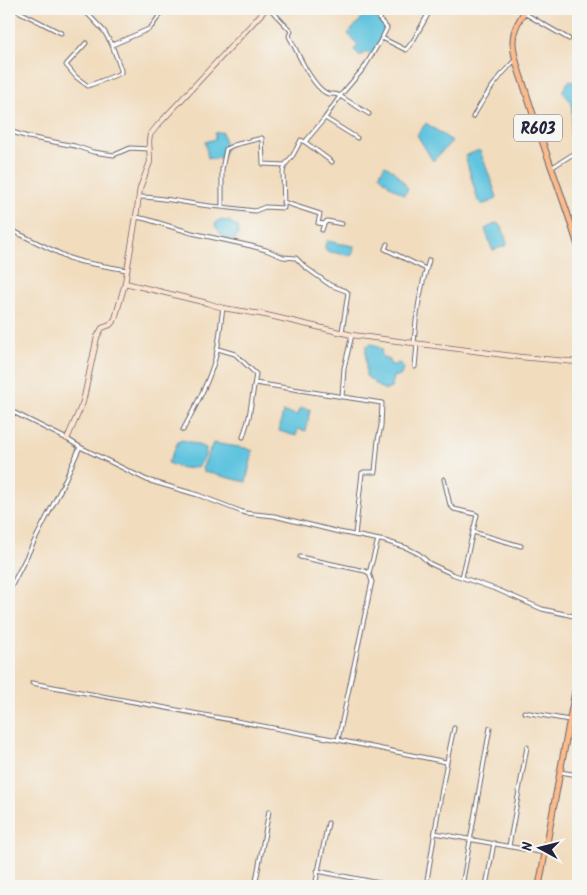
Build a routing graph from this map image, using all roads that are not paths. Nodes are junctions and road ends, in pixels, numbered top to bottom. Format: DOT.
graph roads {
  1 [pos="14,9"];
  2 [pos="83,9"];
  3 [pos="164,9"];
  4 [pos="266,9"];
  5 [pos="270,9"];
  6 [pos="385,9"];
  7 [pos="431,9"];
  8 [pos="524,11"];
  9 [pos="61,33"];
  10 [pos="382,38"];
  11 [pos="569,39"];
  12 [pos="86,43"];
  13 [pos="112,45"];
  14 [pos="516,59"];
  15 [pos="340,96"];
  16 [pos="369,114"];
  17 [pos="325,118"];
  18 [pos="473,118"];
  19 [pos="9,131"];
  20 [pos="356,138"];
  21 [pos="305,142"];
  22 [pos="150,149"];
  23 [pos="578,151"];
  24 [pos="332,162"];
  25 [pos="285,165"];
  26 [pos="551,168"];
  27 [pos="139,197"];
  28 [pos="283,202"];
  29 [pos="222,207"];
  30 [pos="136,217"];
  31 [pos="324,224"];
  32 [pos="342,224"];
  33 [pos="9,229"];
  34 [pos="322,230"];
  35 [pos="576,234"];
  36 [pos="387,244"];
  37 [pos="578,246"];
  38 [pos="428,260"];
  39 [pos="426,269"];
  40 [pos="127,270"];
  41 [pos="125,283"];
  42 [pos="223,308"];
  43 [pos="342,332"];
  44 [pos="352,335"];
  45 [pos="415,343"];
  46 [pos="218,349"];
  47 [pos="578,362"];
  48 [pos="415,367"];
  49 [pos="255,383"];
  50 [pos="342,397"];
  51 [pos="9,408"];
  52 [pos="183,430"];
  53 [pos="243,437"];
  54 [pos="67,439"];
  55 [pos="80,447"];
  56 [pos="444,479"];
  57 [pos="473,532"];
  58 [pos="355,535"];
  59 [pos="378,540"];
  60 [pos="521,546"];
  61 [pos="300,556"];
  62 [pos="369,573"];
  63 [pos="462,577"];
  64 [pos="9,591"];
  65 [pos="578,617"];
  66 [pos="578,676"];
  67 [pos="32,683"];
  68 [pos="577,690"];
  69 [pos="524,712"];
  70 [pos="570,720"];
  71 [pos="454,728"];
  72 [pos="490,728"];
  73 [pos="338,740"];
  74 [pos="527,747"];
  75 [pos="446,762"];
  76 [pos="560,772"];
  77 [pos="578,775"];
  78 [pos="270,810"];
  79 [pos="328,822"];
  80 [pos="435,833"];
  81 [pos="470,838"];
  82 [pos="494,843"];
  83 [pos="509,846"];
  84 [pos="545,853"];
  85 [pos="317,872"];
  86 [pos="369,881"];
  87 [pos="255,886"];
  88 [pos="315,886"];
  89 [pos="368,886"];
  90 [pos="395,886"];
  91 [pos="426,886"];
  92 [pos="462,886"];
  93 [pos="486,886"];
  94 [pos="540,886"];
  1 -- 9 [label="street"];
  2 -- 13 [label="street"];
  3 -- 13 [label="street"];
  4 -- 22 [label="street"];
  5 -- 15 [label="street"];
  6 -- 10 [label="street"];
  7 -- 10 [label="street"];
  8 -- 11 [label="street"];
  8 -- 14 [label="main road, R603"];
  10 -- 15 [label="street"];
  12 -- 13 [label="street"];
  14 -- 18 [label="street"];
  14 -- 26 [label="main road, R603"];
  15 -- 16 [label="street"];
  15 -- 17 [label="street"];
  17 -- 20 [label="street"];
  17 -- 21 [label="street"];
  19 -- 22 [label="street"];
  21 -- 24 [label="street"];
  21 -- 25 [label="street"];
  22 -- 27 [label="street"];
  23 -- 26 [label="street"];
  25 -- 28 [label="street"];
  25 -- 29 [label="street"];
  26 -- 35 [label="main road, R603"];
  27 -- 29 [label="street"];
  27 -- 30 [label="street"];
  28 -- 29 [label="street"];
  28 -- 31 [label="street"];
  30 -- 40 [label="street"];
  30 -- 43 [label="street"];
  31 -- 32 [label="street"];
  31 -- 34 [label="street"];
  33 -- 40 [label="street"];
  35 -- 37 [label="main road, R603"];
  36 -- 39 [label="street"];
  38 -- 39 [label="street"];
  39 -- 45 [label="street"];
  40 -- 41 [label="street"];
  41 -- 42 [label="street"];
  41 -- 54 [label="street"];
  42 -- 43 [label="street"];
  42 -- 46 [label="street"];
  43 -- 44 [label="street"];
  44 -- 45 [label="street"];
  44 -- 50 [label="street"];
  45 -- 47 [label="street"];
  45 -- 48 [label="street"];
  46 -- 49 [label="street"];
  46 -- 52 [label="street"];
  49 -- 50 [label="street"];
  49 -- 53 [label="street"];
  50 -- 58 [label="street"];
  51 -- 54 [label="street"];
  54 -- 55 [label="street"];
  55 -- 58 [label="street"];
  55 -- 64 [label="street"];
  56 -- 57 [label="street"];
  57 -- 60 [label="street"];
  57 -- 63 [label="street"];
  58 -- 59 [label="street"];
  59 -- 62 [label="street"];
  59 -- 63 [label="street"];
  61 -- 62 [label="street"];
  62 -- 73 [label="street"];
  63 -- 65 [label="street"];
  66 -- 68 [label="main road"];
  67 -- 73 [label="street"];
  68 -- 70 [label="main road"];
  69 -- 70 [label="street"];
  70 -- 76 [label="main road"];
  71 -- 75 [label="street"];
  72 -- 81 [label="street"];
  73 -- 75 [label="street"];
  74 -- 83 [label="street"];
  75 -- 80 [label="street"];
  76 -- 77 [label="street"];
  76 -- 84 [label="main road"];
  78 -- 87 [label="street"];
  79 -- 85 [label="street"];
  80 -- 81 [label="street"];
  80 -- 91 [label="street"];
  81 -- 82 [label="street"];
  81 -- 92 [label="street"];
  82 -- 83 [label="street"];
  82 -- 93 [label="street"];
  83 -- 84 [label="street"];
  84 -- 94 [label="main road"];
  85 -- 86 [label="street"];
  85 -- 88 [label="street"];
  86 -- 89 [label="street"];
  86 -- 90 [label="street"];
}
